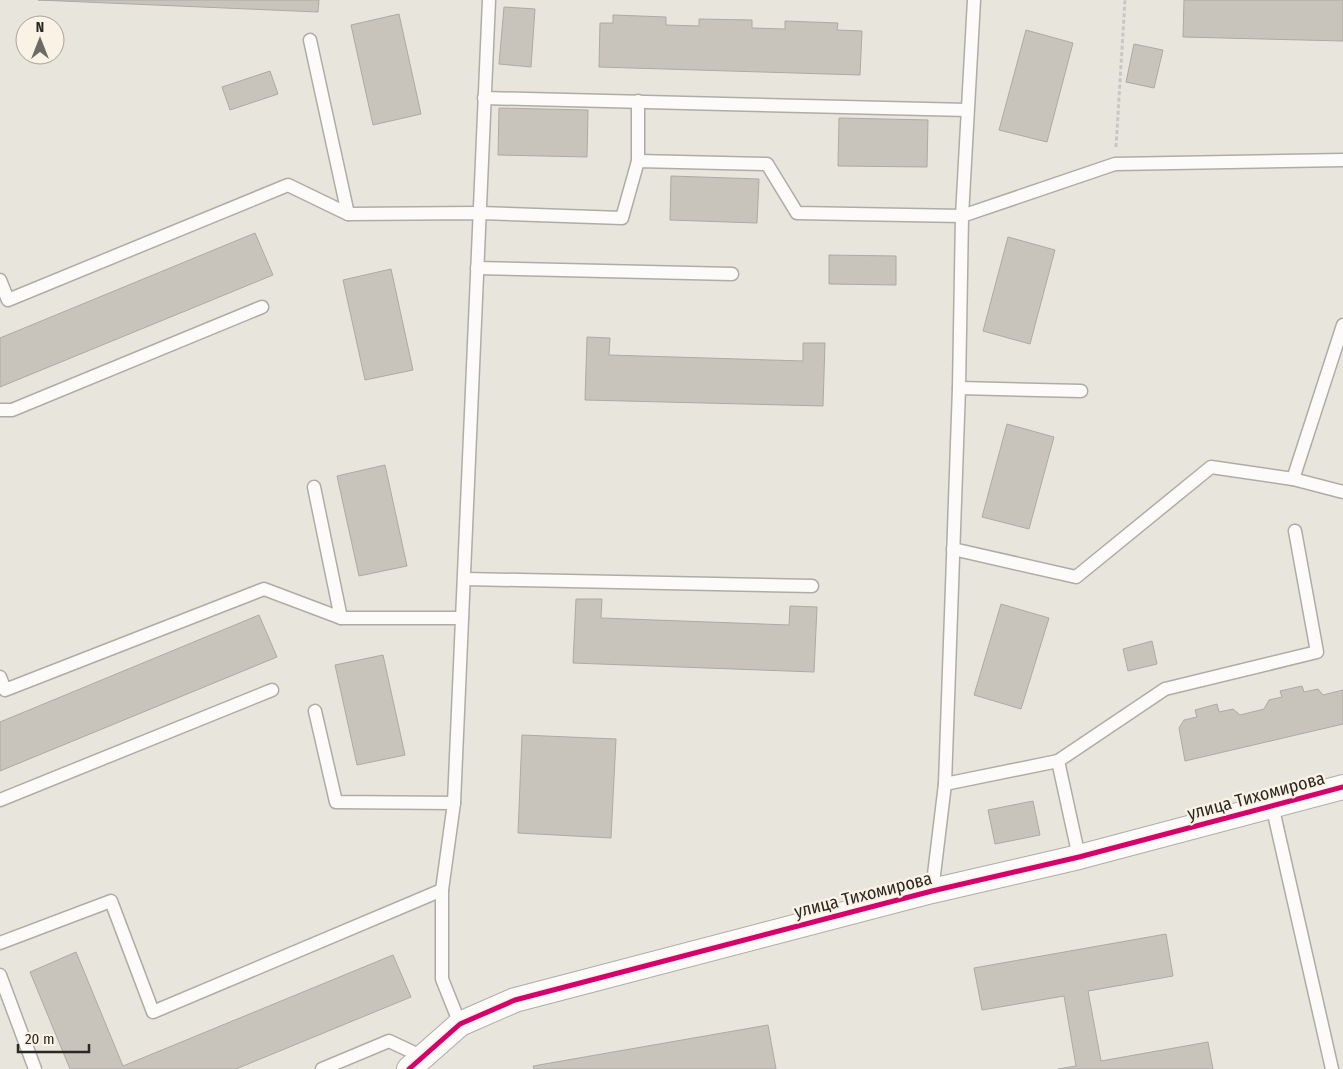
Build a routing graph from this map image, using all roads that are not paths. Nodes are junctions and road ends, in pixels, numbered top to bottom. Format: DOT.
graph roads {
  1 [pos="489,0"];
  2 [pos="974,0"];
  3 [pos="310,40"];
  4 [pos="484,98"];
  5 [pos="638,101"];
  6 [pos="967,110"];
  7 [pos="1343,160"];
  8 [pos="638,161"];
  9 [pos="480,213"];
  10 [pos="348,214"];
  11 [pos="962,216"];
  12 [pos="478,268"];
  13 [pos="732,274"];
  14 [pos="0,280"];
  15 [pos="262,307"];
  16 [pos="1343,325"];
  17 [pos="959,388"];
  18 [pos="1081,391"];
  19 [pos="0,410"];
  20 [pos="1293,479"];
  21 [pos="314,487"];
  22 [pos="1343,492"];
  23 [pos="1295,531"];
  24 [pos="953,549"];
  25 [pos="465,579"];
  26 [pos="812,586"];
  27 [pos="341,618"];
  28 [pos="462,618"];
  29 [pos="0,678"];
  30 [pos="272,690"];
  31 [pos="315,711"];
  32 [pos="1058,761"];
  33 [pos="945,784"];
  34 [pos="1343,787"];
  35 [pos="0,800"];
  36 [pos="454,803"];
  37 [pos="1272,805"];
  38 [pos="1079,857"];
  39 [pos="442,890"];
  40 [pos="932,891"];
  41 [pos="0,943"];
  42 [pos="0,975"];
  43 [pos="460,1024"];
  44 [pos="416,1063"];
  45 [pos="35,1069"];
  46 [pos="322,1069"];
  47 [pos="1332,1069"];
  1 -- 4 [label="lane"];
  2 -- 6 [label="lane"];
  3 -- 10 [label="lane"];
  4 -- 5 [label="lane"];
  4 -- 9 [label="lane"];
  5 -- 6 [label="lane"];
  5 -- 8 [label="lane"];
  6 -- 11 [label="lane"];
  7 -- 11 [label="lane"];
  8 -- 9 [label="lane"];
  8 -- 11 [label="lane"];
  9 -- 10 [label="lane"];
  9 -- 12 [label="lane"];
  10 -- 14 [label="lane"];
  11 -- 17 [label="lane"];
  12 -- 13 [label="lane"];
  12 -- 25 [label="lane"];
  15 -- 19 [label="lane"];
  16 -- 20 [label="lane"];
  17 -- 18 [label="lane"];
  17 -- 24 [label="lane"];
  20 -- 22 [label="lane"];
  20 -- 24 [label="lane"];
  21 -- 27 [label="lane"];
  23 -- 32 [label="lane"];
  24 -- 33 [label="lane"];
  25 -- 26 [label="lane"];
  25 -- 28 [label="lane"];
  27 -- 28 [label="lane"];
  27 -- 29 [label="lane"];
  28 -- 36 [label="lane"];
  30 -- 35 [label="lane"];
  31 -- 36 [label="lane"];
  32 -- 33 [label="lane"];
  32 -- 38 [label="lane"];
  33 -- 40 [label="lane"];
  34 -- 37 [label="street, улица Тихомирова"];
  36 -- 39 [label="lane"];
  37 -- 38 [label="street, улица Тихомирова"];
  37 -- 47 [label="lane"];
  38 -- 40 [label="street, улица Тихомирова"];
  39 -- 41 [label="lane"];
  39 -- 43 [label="lane"];
  40 -- 43 [label="street, улица Тихомирова"];
  42 -- 45 [label="lane"];
  43 -- 44 [label="street, улица Тихомирова"];
  44 -- 46 [label="lane"];
}
